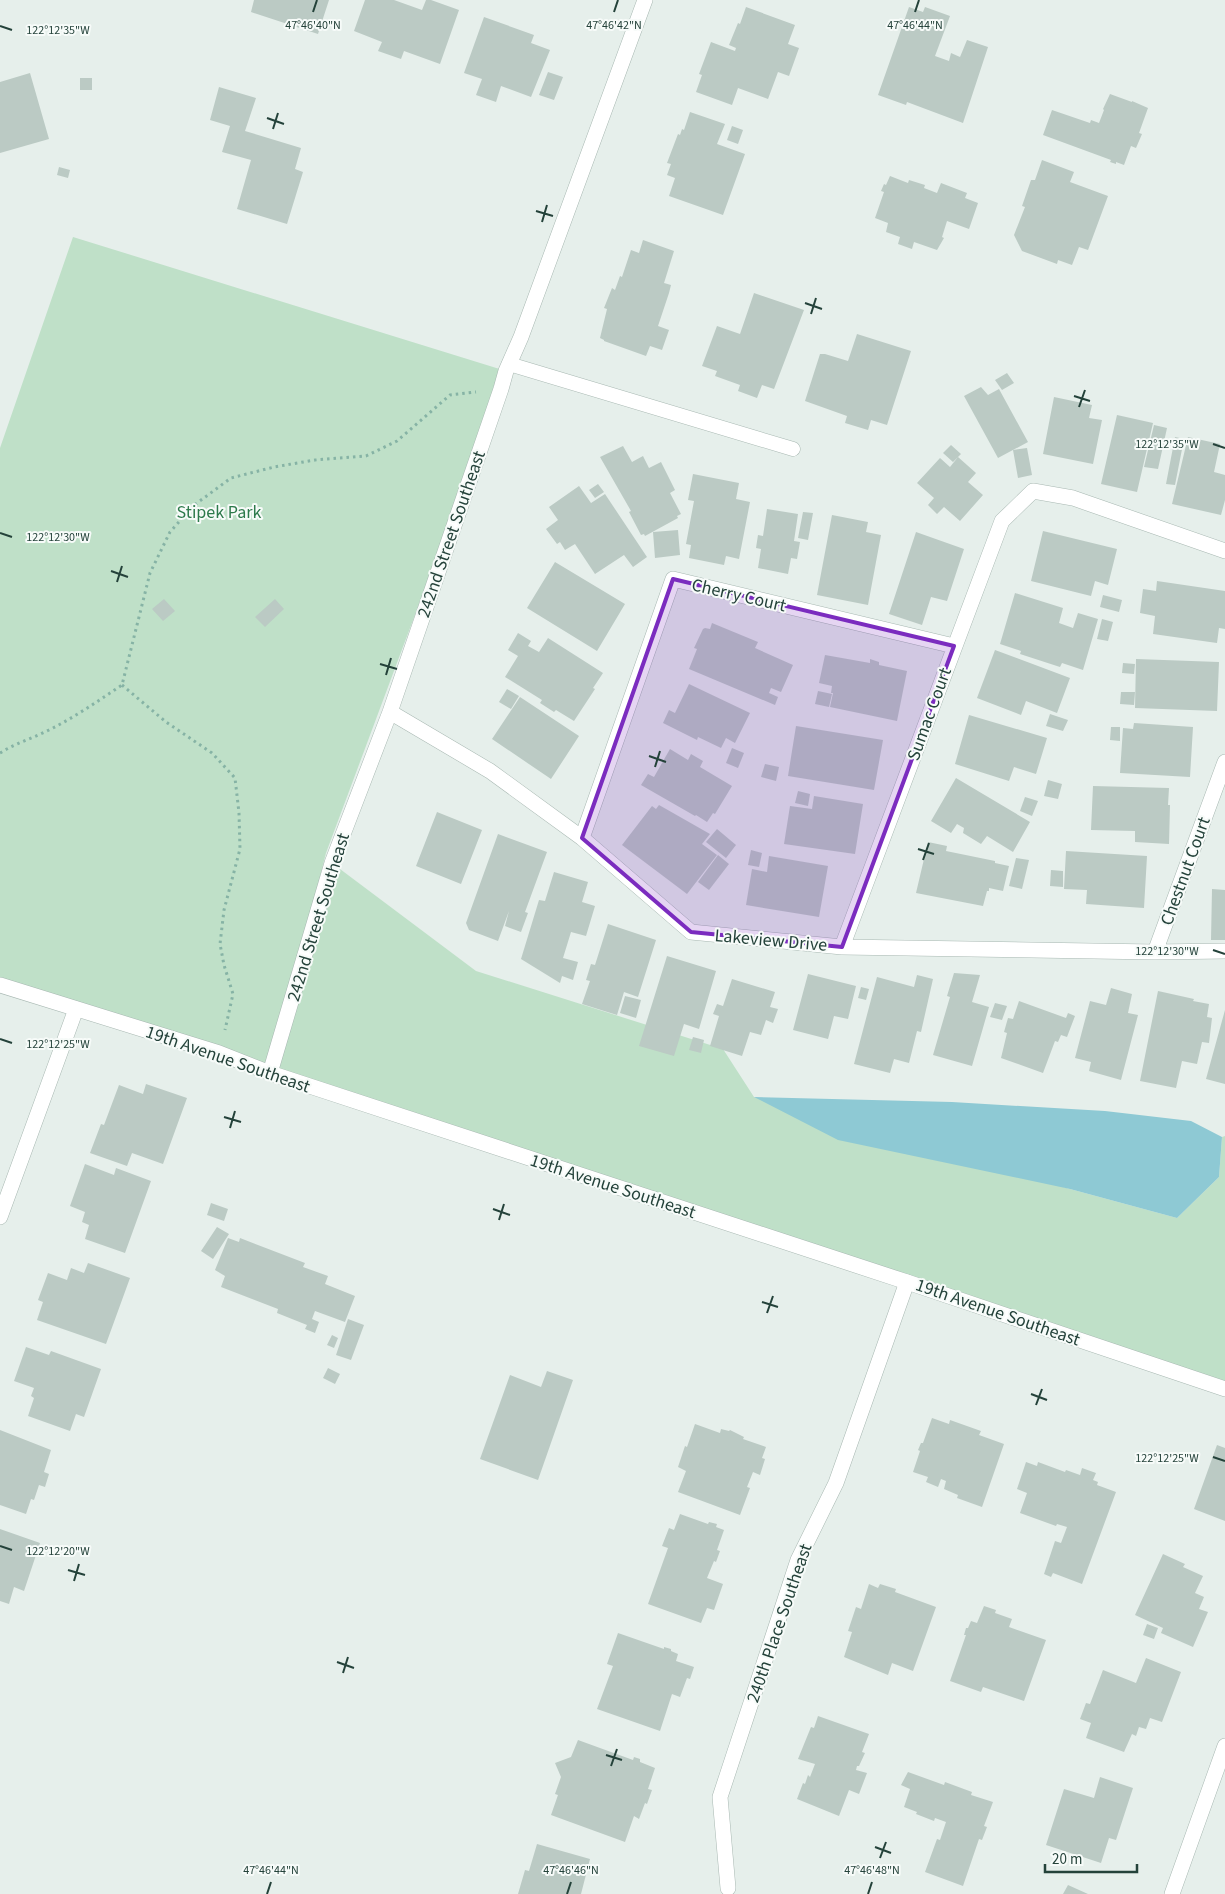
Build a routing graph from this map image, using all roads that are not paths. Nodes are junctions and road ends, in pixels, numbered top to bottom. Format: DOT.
graph roads {
  1 [pos="645,0"];
  2 [pos="509,364"];
  3 [pos="793,449"];
  4 [pos="1225,552"];
  5 [pos="954,646"];
  6 [pos="390,712"];
  7 [pos="1225,762"];
  8 [pos="582,838"];
  9 [pos="842,947"];
  10 [pos="1225,951"];
  11 [pos="1154,952"];
  12 [pos="0,985"];
  13 [pos="76,1010"];
  14 [pos="270,1073"];
  15 [pos="0,1217"];
  16 [pos="907,1282"];
  17 [pos="1225,1390"];
  18 [pos="1225,1746"];
  19 [pos="728,1888"];
  20 [pos="1172,1894"];
  1 -- 2 [label="street, 242nd Street Southeast"];
  2 -- 3 [label="lane"];
  2 -- 6 [label="street, 242nd Street Southeast"];
  4 -- 5 [label="street, Sumac Court"];
  5 -- 8 [label="street, Cherry Court"];
  5 -- 9 [label="street, Sumac Court"];
  6 -- 8 [label="street, Lakeview Drive"];
  6 -- 14 [label="street, 242nd Street Southeast"];
  7 -- 11 [label="street, Chestnut Court"];
  8 -- 9 [label="street, Lakeview Drive"];
  9 -- 11 [label="street, Lakeview Drive"];
  10 -- 11 [label="street, Lakeview Drive"];
  12 -- 13 [label="street, 19th Avenue Southeast"];
  13 -- 14 [label="street, 19th Avenue Southeast"];
  13 -- 15 [label="street"];
  14 -- 16 [label="street, 19th Avenue Southeast"];
  16 -- 17 [label="street, 19th Avenue Southeast"];
  16 -- 19 [label="street, 240th Place Southeast"];
  18 -- 20 [label="street"];
}
